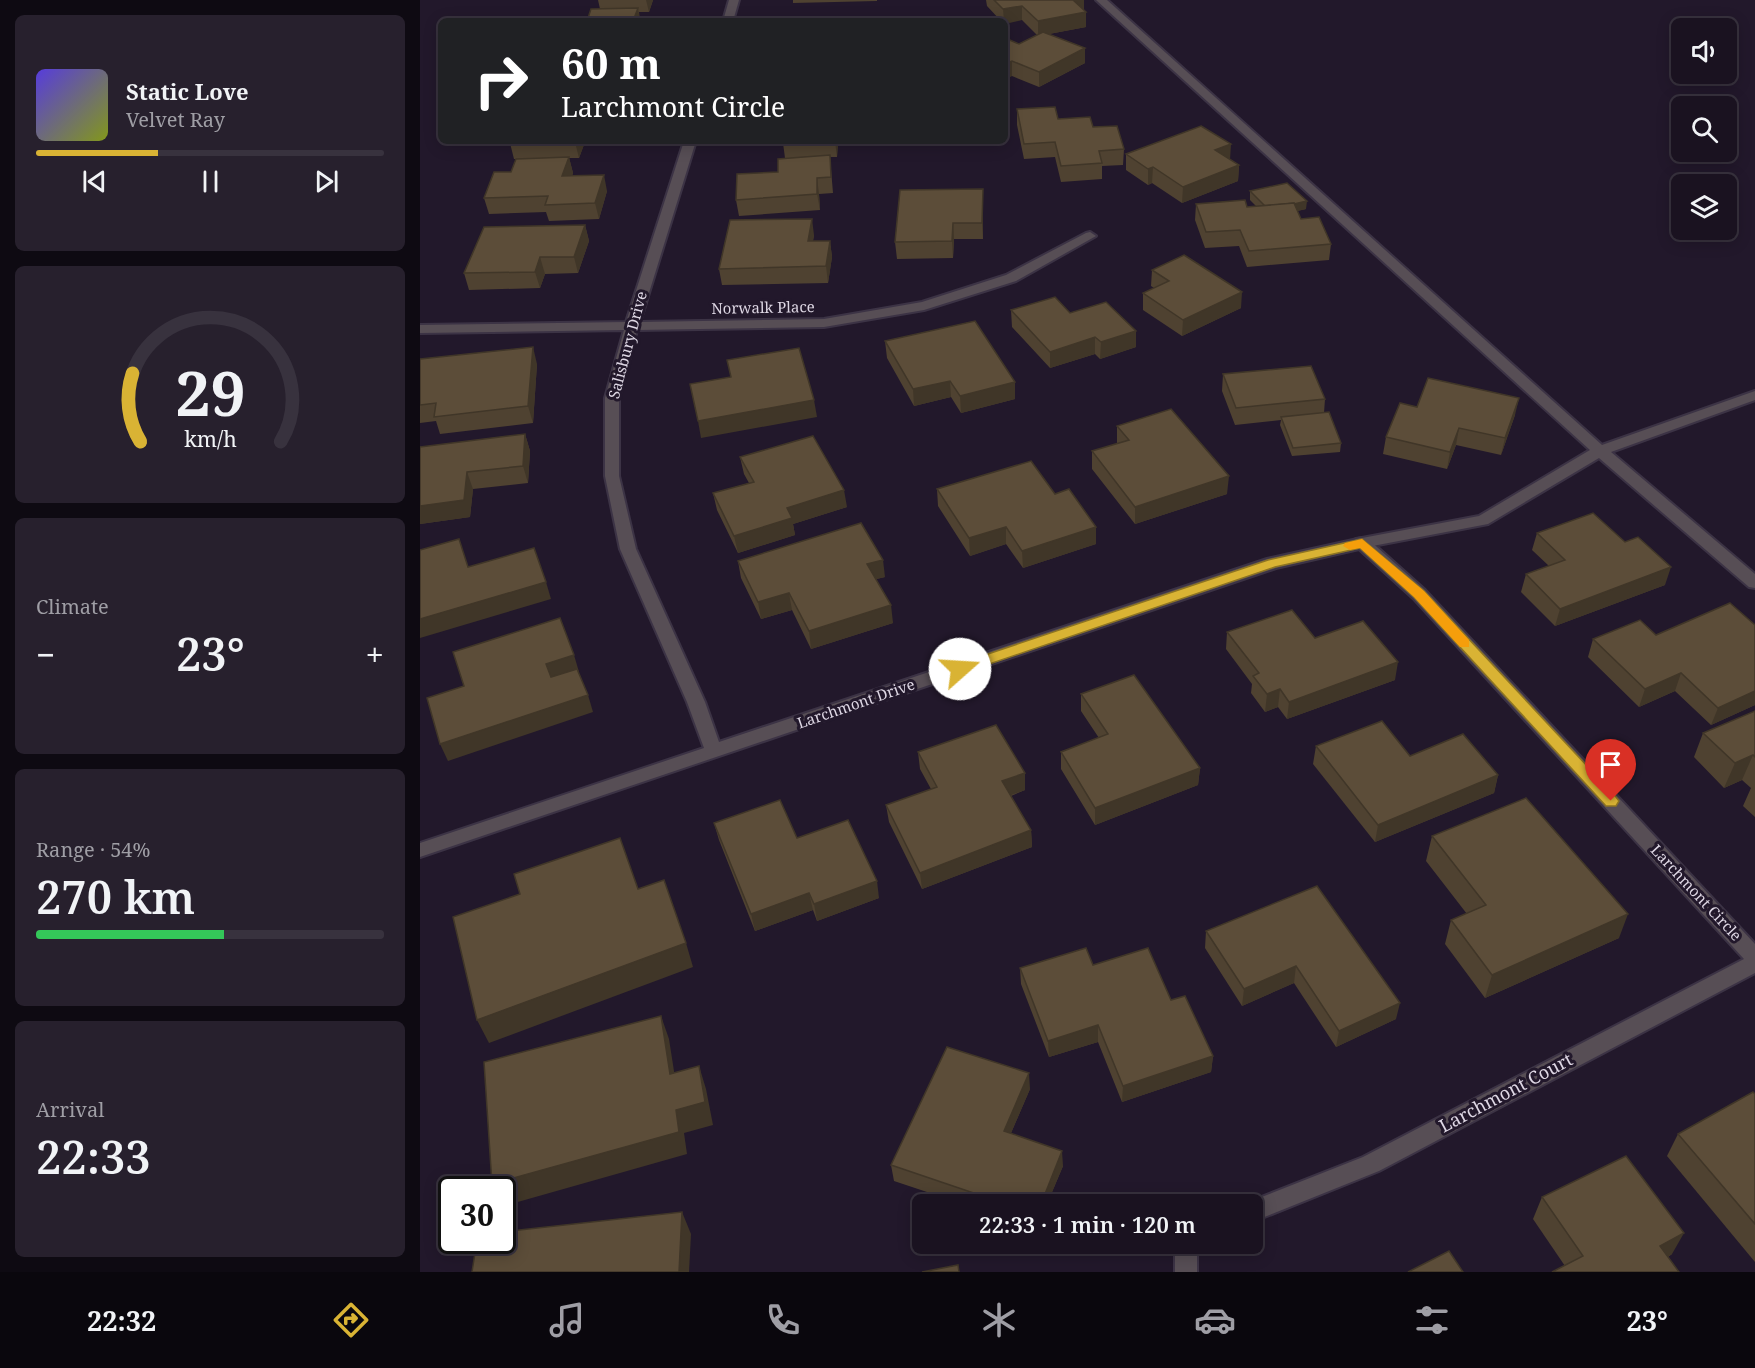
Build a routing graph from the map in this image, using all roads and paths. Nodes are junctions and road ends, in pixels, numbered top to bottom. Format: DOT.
graph roads {
  1 [pos="734,0"];
  2 [pos="1101,0"];
  3 [pos="729,18"];
  4 [pos="689,144"];
  5 [pos="1090,236"];
  6 [pos="631,328"];
  7 [pos="420,329"];
  8 [pos="1755,395"];
  9 [pos="1600,451"];
  10 [pos="1362,543"];
  11 [pos="1755,584"];
  12 [pos="714,752"];
  13 [pos="420,850"];
  14 [pos="1755,957"];
  15 [pos="1755,963"];
  16 [pos="1263,1208"];
  17 [pos="1186,1254"];
  18 [pos="1186,1272"];
  1 -- 3 [label="street"];
  2 -- 9 [label="street"];
  4 -- 6 [label="street, Salisbury Drive"];
  5 -- 6 [label="street, Norwalk Place"];
  6 -- 7 [label="street, Norwalk Place"];
  6 -- 12 [label="street, Salisbury Drive"];
  8 -- 9 [label="street, Larchmont Drive"];
  9 -- 10 [label="street, Larchmont Drive"];
  9 -- 11 [label="street"];
  10 -- 12 [label="street, Larchmont Drive"];
  10 -- 14 [label="street, Larchmont Circle"];
  12 -- 13 [label="street, Larchmont Drive"];
  15 -- 16 [label="street, Larchmont Court"];
  17 -- 18 [label="street"];
}
